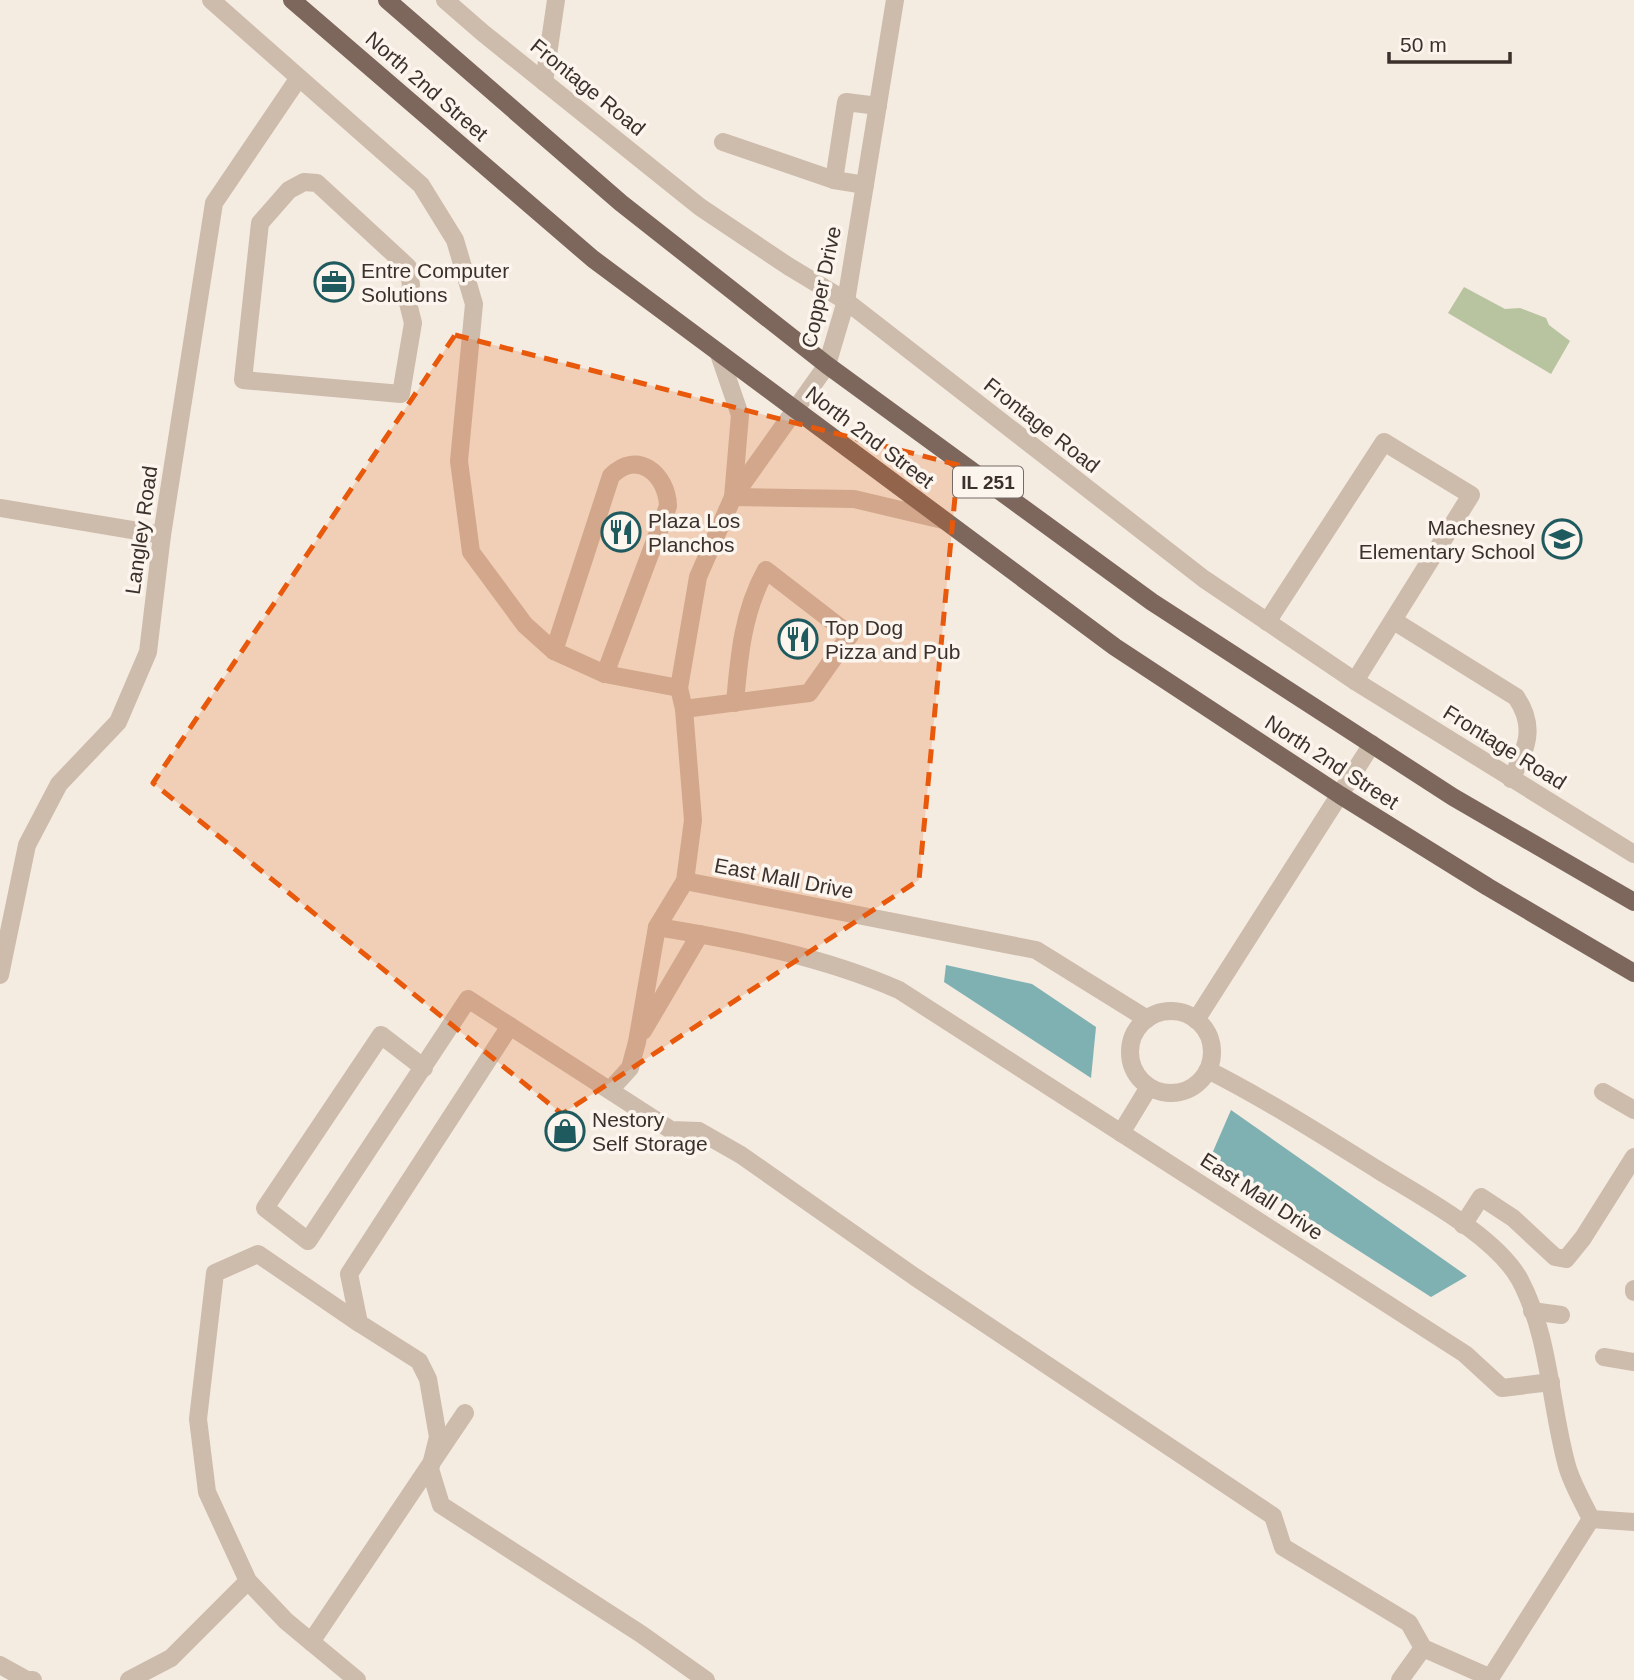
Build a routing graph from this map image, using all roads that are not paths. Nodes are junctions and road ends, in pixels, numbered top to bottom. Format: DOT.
graph roads {
  1 [pos="211,0"];
  2 [pos="292,0"];
  3 [pos="387,0"];
  4 [pos="445,0"];
  5 [pos="556,0"];
  6 [pos="895,0"];
  7 [pos="298,79"];
  8 [pos="544,82"];
  9 [pos="878,106"];
  10 [pos="723,142"];
  11 [pos="834,180"];
  12 [pos="865,186"];
  13 [pos="254,271"];
  14 [pos="846,301"];
  15 [pos="719,354"];
  16 [pos="827,365"];
  17 [pos="794,409"];
  18 [pos="733,497"];
  19 [pos="0,508"];
  20 [pos="943,520"];
  21 [pos="162,535"];
  22 [pos="1394,621"];
  23 [pos="1267,622"];
  24 [pos="554,651"];
  25 [pos="605,674"];
  26 [pos="1355,681"];
  27 [pos="678,688"];
  28 [pos="735,703"];
  29 [pos="684,709"];
  30 [pos="1372,744"];
  31 [pos="1511,779"];
  32 [pos="1340,795"];
  33 [pos="1634,853"];
  34 [pos="685,881"];
  35 [pos="1634,902"];
  36 [pos="657,927"];
  37 [pos="700,934"];
  38 [pos="1634,973"];
  39 [pos="0,975"];
  40 [pos="1147,1019"];
  41 [pos="1196,1020"];
  42 [pos="510,1026"];
  43 [pos="637,1042"];
  44 [pos="424,1068"];
  45 [pos="1208,1070"];
  46 [pos="1149,1087"];
  47 [pos="610,1090"];
  48 [pos="1603,1092"];
  49 [pos="1634,1110"];
  50 [pos="1121,1133"];
  51 [pos="1634,1157"];
  52 [pos="1462,1225"];
  53 [pos="1532,1311"];
  54 [pos="1561,1315"];
  55 [pos="359,1323"];
  56 [pos="1604,1357"];
  57 [pos="1634,1362"];
  58 [pos="1551,1382"];
  59 [pos="465,1413"];
  60 [pos="430,1469"];
  61 [pos="1591,1519"];
  62 [pos="1634,1522"];
  63 [pos="248,1581"];
  64 [pos="311,1642"];
  65 [pos="1423,1648"];
  66 [pos="0,1665"];
  67 [pos="354,1679"];
  68 [pos="1490,1679"];
  69 [pos="33,1680"];
  70 [pos="129,1680"];
  71 [pos="706,1680"];
  72 [pos="1400,1680"];
  1 -- 7 [label="street"];
  2 -- 15 [label="main road, North 2nd Street / IL 251"];
  3 -- 16 [label="main road, North 2nd Street / IL 251"];
  4 -- 8 [label="street, Frontage Road"];
  5 -- 8 [label="street"];
  6 -- 9 [label="street, Copper Drive"];
  7 -- 21 [label="street, Langley Road"];
  7 -- 24 [label="street"];
  8 -- 14 [label="street, Frontage Road"];
  9 -- 11 [label="street"];
  9 -- 12 [label="street, Copper Drive"];
  10 -- 11 [label="street"];
  11 -- 12 [label="street"];
  12 -- 14 [label="street, Copper Drive"];
  13 -- 13 [label="street"];
  14 -- 16 [label="street, Copper Drive"];
  14 -- 23 [label="street, Frontage Road"];
  15 -- 17 [label="main road, North 2nd Street / IL 251"];
  15 -- 18 [label="street"];
  16 -- 17 [label="street, Copper Drive"];
  16 -- 30 [label="main road, North 2nd Street / IL 251"];
  17 -- 18 [label="street, Copper Drive"];
  17 -- 20 [label="main road, North 2nd Street / IL 251"];
  18 -- 20 [label="street"];
  18 -- 27 [label="street, Copper Drive"];
  19 -- 21 [label="street"];
  20 -- 32 [label="main road, North 2nd Street / IL 251"];
  21 -- 39 [label="street, Langley Road"];
  22 -- 23 [label="street"];
  22 -- 26 [label="street"];
  22 -- 31 [label="street"];
  23 -- 26 [label="street, Frontage Road"];
  24 -- 25 [label="street"];
  24 -- 25 [label="street"];
  25 -- 27 [label="street"];
  26 -- 31 [label="street, Frontage Road"];
  27 -- 29 [label="street, Copper Drive"];
  28 -- 28 [label="street"];
  28 -- 29 [label="street"];
  29 -- 34 [label="street, Copper Drive"];
  30 -- 32 [label="street"];
  30 -- 35 [label="main road, North 2nd Street / IL 251"];
  31 -- 33 [label="street, Frontage Road"];
  32 -- 38 [label="main road, North 2nd Street / IL 251"];
  32 -- 41 [label="street"];
  34 -- 36 [label="street"];
  34 -- 40 [label="street, East Mall Drive"];
  36 -- 37 [label="street, East Mall Drive"];
  36 -- 43 [label="street"];
  37 -- 43 [label="street"];
  37 -- 50 [label="street, East Mall Drive"];
  40 -- 41 [label="street"];
  40 -- 46 [label="street"];
  41 -- 45 [label="street"];
  42 -- 44 [label="street"];
  42 -- 47 [label="street"];
  42 -- 55 [label="street"];
  43 -- 47 [label="street"];
  44 -- 44 [label="street"];
  45 -- 46 [label="street"];
  45 -- 52 [label="street"];
  46 -- 50 [label="street"];
  47 -- 65 [label="street"];
  48 -- 49 [label="street"];
  50 -- 58 [label="street, East Mall Drive"];
  51 -- 52 [label="street"];
  52 -- 53 [label="street"];
  53 -- 54 [label="street"];
  53 -- 58 [label="street"];
  55 -- 60 [label="street"];
  55 -- 63 [label="street"];
  56 -- 57 [label="street"];
  58 -- 61 [label="street"];
  59 -- 60 [label="street"];
  60 -- 64 [label="street"];
  60 -- 71 [label="street"];
  61 -- 62 [label="street"];
  61 -- 68 [label="street"];
  63 -- 64 [label="street"];
  63 -- 70 [label="street"];
  64 -- 67 [label="street"];
  65 -- 68 [label="street"];
  65 -- 72 [label="street"];
  66 -- 69 [label="street"];
}
